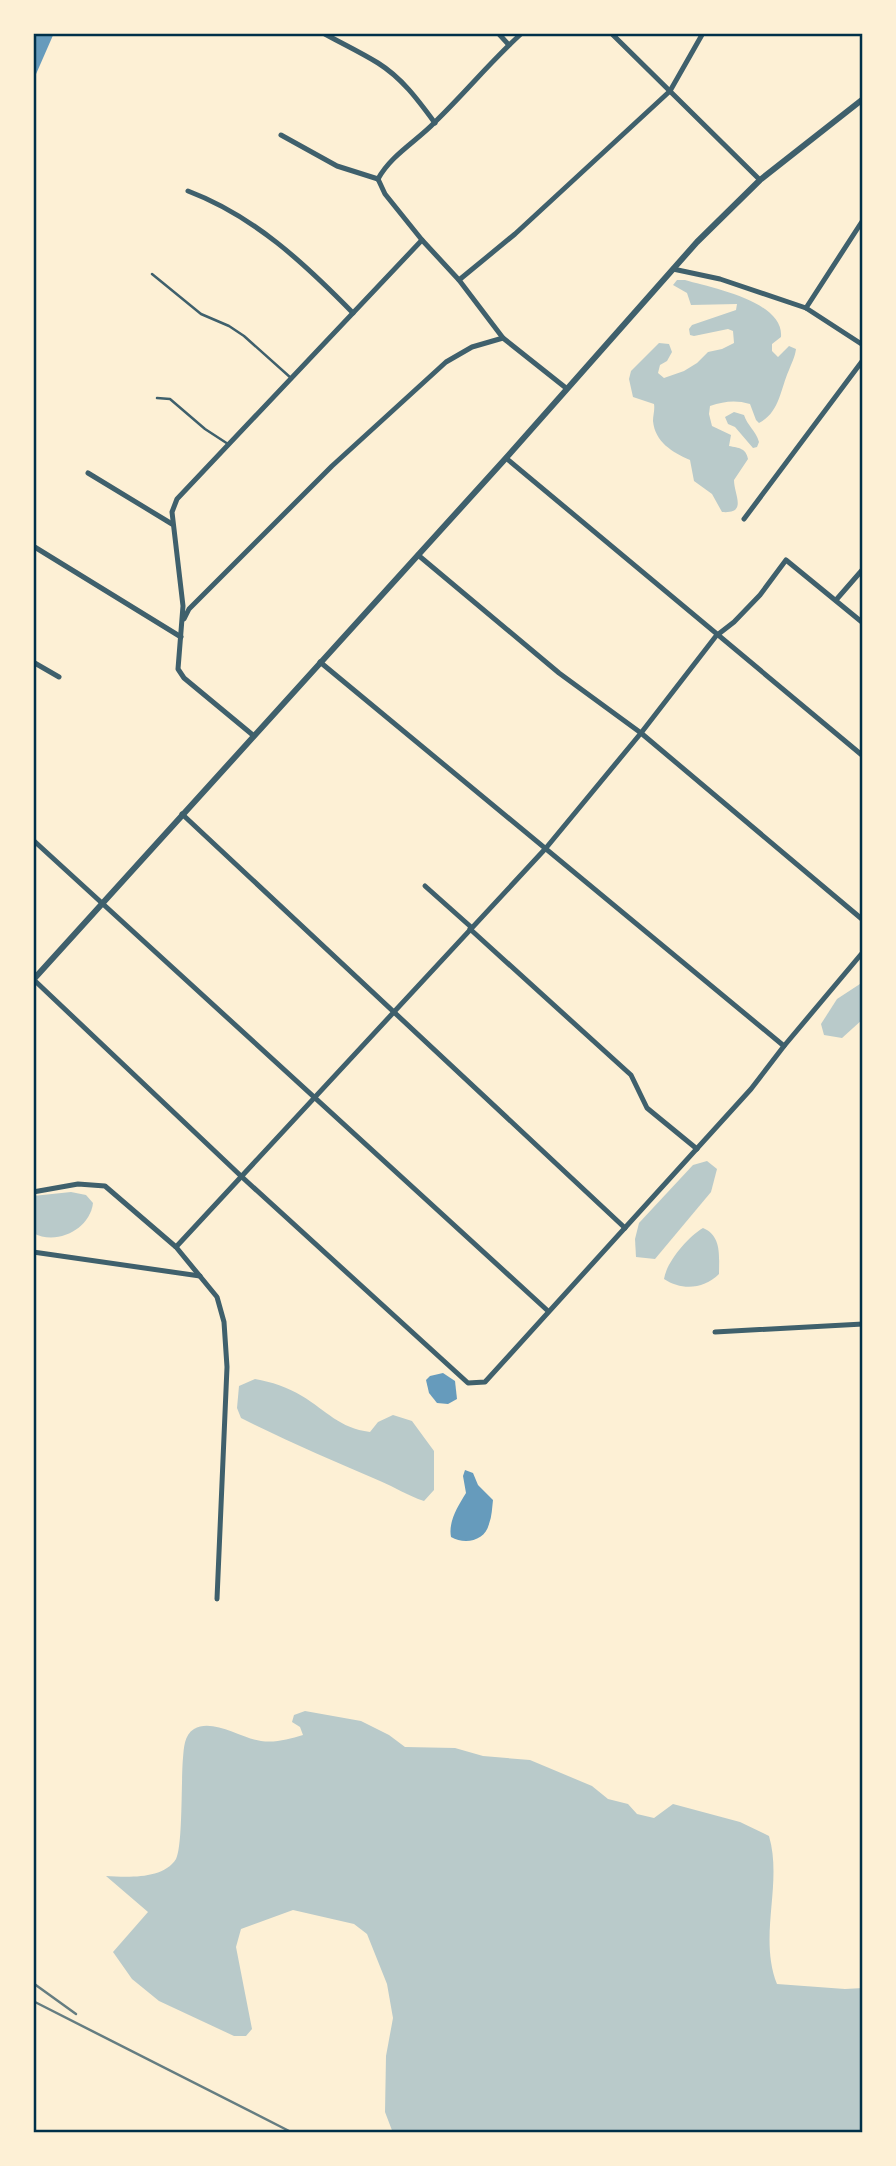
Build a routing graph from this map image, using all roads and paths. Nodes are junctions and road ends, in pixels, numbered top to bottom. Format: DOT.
graph roads {
  1 [pos="323,33"];
  2 [pos="498,33"];
  3 [pos="522,33"];
  4 [pos="611,33"];
  5 [pos="703,33"];
  6 [pos="509,45"];
  7 [pos="670,91"];
  8 [pos="863,99"];
  9 [pos="435,123"];
  10 [pos="281,135"];
  11 [pos="378,179"];
  12 [pos="760,180"];
  13 [pos="188,191"];
  14 [pos="863,220"];
  15 [pos="422,240"];
  16 [pos="673,270"];
  17 [pos="152,274"];
  18 [pos="459,280"];
  19 [pos="806,308"];
  20 [pos="353,313"];
  21 [pos="503,338"];
  22 [pos="863,345"];
  23 [pos="863,360"];
  24 [pos="291,378"];
  25 [pos="566,388"];
  26 [pos="157,398"];
  27 [pos="228,444"];
  28 [pos="506,458"];
  29 [pos="88,473"];
  30 [pos="744,519"];
  31 [pos="172,524"];
  32 [pos="33,546"];
  33 [pos="418,555"];
  34 [pos="863,569"];
  35 [pos="836,600"];
  36 [pos="182,621"];
  37 [pos="863,623"];
  38 [pos="181,636"];
  39 [pos="716,636"];
  40 [pos="33,662"];
  41 [pos="320,662"];
  42 [pos="59,677"];
  43 [pos="641,733"];
  44 [pos="254,736"];
  45 [pos="863,756"];
  46 [pos="182,814"];
  47 [pos="33,840"];
  48 [pos="546,848"];
  49 [pos="425,886"];
  50 [pos="103,905"];
  51 [pos="863,920"];
  52 [pos="471,928"];
  53 [pos="863,951"];
  54 [pos="33,980"];
  55 [pos="393,1011"];
  56 [pos="783,1046"];
  57 [pos="313,1096"];
  58 [pos="698,1149"];
  59 [pos="242,1177"];
  60 [pos="33,1192"];
  61 [pos="625,1228"];
  62 [pos="176,1247"];
  63 [pos="33,1252"];
  64 [pos="200,1276"];
  65 [pos="548,1311"];
  66 [pos="863,1324"];
  67 [pos="715,1332"];
  68 [pos="217,1599"];
  1 -- 9 [label="street"];
  2 -- 6 [label="street"];
  3 -- 6 [label="street"];
  4 -- 7 [label="street"];
  5 -- 7 [label="street"];
  6 -- 9 [label="street"];
  7 -- 12 [label="street"];
  7 -- 18 [label="street"];
  8 -- 12 [label="street"];
  9 -- 11 [label="street"];
  10 -- 11 [label="street"];
  11 -- 15 [label="street"];
  12 -- 16 [label="street"];
  13 -- 20 [label="street"];
  14 -- 19 [label="street"];
  15 -- 18 [label="street"];
  15 -- 20 [label="street"];
  16 -- 19 [label="street"];
  16 -- 25 [label="street"];
  17 -- 24 [label="lane"];
  18 -- 21 [label="street"];
  19 -- 22 [label="street"];
  20 -- 24 [label="street"];
  21 -- 25 [label="street"];
  21 -- 36 [label="street"];
  23 -- 30 [label="street"];
  24 -- 27 [label="street"];
  25 -- 28 [label="street"];
  26 -- 27 [label="lane"];
  27 -- 31 [label="street"];
  28 -- 33 [label="street"];
  28 -- 39 [label="street"];
  29 -- 31 [label="street"];
  31 -- 36 [label="street"];
  32 -- 38 [label="street"];
  33 -- 41 [label="street"];
  33 -- 43 [label="street"];
  34 -- 35 [label="street"];
  35 -- 37 [label="street"];
  35 -- 39 [label="street"];
  36 -- 38 [label="street"];
  38 -- 44 [label="street"];
  39 -- 43 [label="street"];
  39 -- 45 [label="street"];
  40 -- 42 [label="street"];
  41 -- 44 [label="street"];
  41 -- 48 [label="street"];
  43 -- 48 [label="street"];
  43 -- 51 [label="street"];
  44 -- 46 [label="street"];
  46 -- 50 [label="street"];
  46 -- 55 [label="street"];
  47 -- 50 [label="street"];
  48 -- 52 [label="street"];
  48 -- 56 [label="street"];
  49 -- 52 [label="street"];
  50 -- 54 [label="street"];
  50 -- 57 [label="street"];
  52 -- 55 [label="street"];
  52 -- 58 [label="street"];
  53 -- 56 [label="street"];
  54 -- 59 [label="street"];
  55 -- 57 [label="street"];
  55 -- 61 [label="street"];
  56 -- 58 [label="street"];
  57 -- 59 [label="street"];
  57 -- 65 [label="street"];
  58 -- 61 [label="street"];
  59 -- 62 [label="street"];
  59 -- 65 [label="street"];
  60 -- 62 [label="street"];
  61 -- 65 [label="street"];
  62 -- 64 [label="street"];
  63 -- 64 [label="street"];
  64 -- 68 [label="street"];
  66 -- 67 [label="street"];
}
